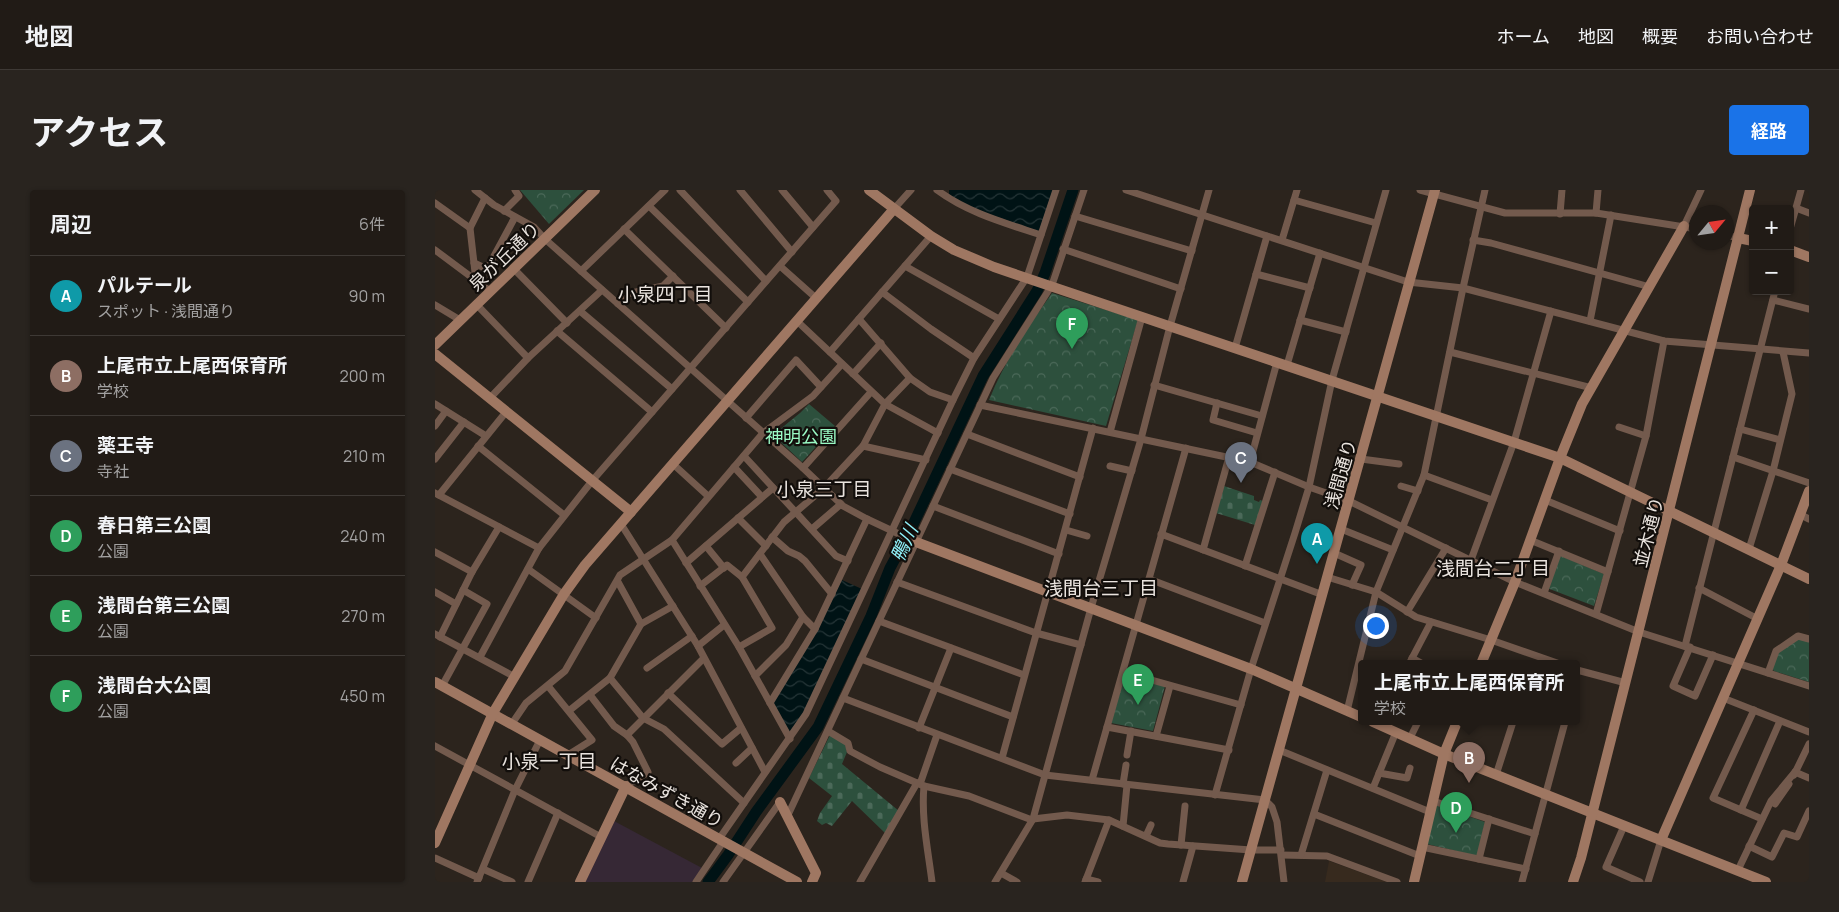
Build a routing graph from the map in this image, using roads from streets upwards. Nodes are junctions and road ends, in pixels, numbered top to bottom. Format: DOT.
graph roads {
  1 [pos="475,190"];
  2 [pos="515,190"];
  3 [pos="595,190"];
  4 [pos="665,190"];
  5 [pos="680,190"];
  6 [pos="740,190"];
  7 [pos="782,190"];
  8 [pos="827,190"];
  9 [pos="869,190"];
  10 [pos="911,190"];
  11 [pos="1056,190"];
  12 [pos="1084,190"];
  13 [pos="1126,190"];
  14 [pos="1209,190"];
  15 [pos="1297,190"];
  16 [pos="1386,190"];
  17 [pos="1420,190"];
  18 [pos="1485,190"];
  19 [pos="1562,190"];
  20 [pos="1598,190"];
  21 [pos="1701,190"];
  22 [pos="1751,190"];
  23 [pos="1801,190"];
  24 [pos="941,191"];
  25 [pos="1434,192"];
  26 [pos="485,198"];
  27 [pos="1294,200"];
  28 [pos="435,202"];
  29 [pos="649,206"];
  30 [pos="1481,207"];
  31 [pos="1796,208"];
  32 [pos="504,210"];
  33 [pos="893,210"];
  34 [pos="1597,213"];
  35 [pos="1809,213"];
  36 [pos="1203,214"];
  37 [pos="1560,214"];
  38 [pos="1611,215"];
  39 [pos="1794,215"];
  40 [pos="1075,216"];
  41 [pos="515,217"];
  42 [pos="1376,223"];
  43 [pos="1684,226"];
  44 [pos="813,227"];
  45 [pos="1689,227"];
  46 [pos="470,228"];
  47 [pos="625,229"];
  48 [pos="1041,235"];
  49 [pos="931,236"];
  50 [pos="1267,236"];
  51 [pos="1734,237"];
  52 [pos="1738,238"];
  53 [pos="545,239"];
  54 [pos="1282,240"];
  55 [pos="1473,240"];
  56 [pos="1749,240"];
  57 [pos="1063,249"];
  58 [pos="1192,251"];
  59 [pos="792,252"];
  60 [pos="1794,252"];
  61 [pos="436,253"];
  62 [pos="1320,253"];
  63 [pos="1809,258"];
  64 [pos="474,263"];
  65 [pos="780,266"];
  66 [pos="905,266"];
  67 [pos="1363,267"];
  68 [pos="514,269"];
  69 [pos="581,272"];
  70 [pos="1599,273"];
  71 [pos="1256,274"];
  72 [pos="673,276"];
  73 [pos="1027,277"];
  74 [pos="476,281"];
  75 [pos="766,281"];
  76 [pos="1408,282"];
  77 [pos="1052,285"];
  78 [pos="1650,287"];
  79 [pos="1310,288"];
  80 [pos="1463,288"];
  81 [pos="1181,289"];
  82 [pos="602,290"];
  83 [pos="491,291"];
  84 [pos="883,292"];
  85 [pos="1774,295"];
  86 [pos="817,299"];
  87 [pos="1773,300"];
  88 [pos="748,302"];
  89 [pos="435,304"];
  90 [pos="618,304"];
  91 [pos="477,305"];
  92 [pos="1809,309"];
  93 [pos="1551,310"];
  94 [pos="580,311"];
  95 [pos="1142,317"];
  96 [pos="859,319"];
  97 [pos="999,319"];
  98 [pos="460,320"];
  99 [pos="1300,320"];
  100 [pos="1590,321"];
  101 [pos="797,322"];
  102 [pos="567,323"];
  103 [pos="1171,326"];
  104 [pos="725,328"];
  105 [pos="557,331"];
  106 [pos="1625,331"];
  107 [pos="1346,332"];
  108 [pos="1664,341"];
  109 [pos="881,344"];
  110 [pos="1711,344"];
  111 [pos="435,345"];
  112 [pos="1235,348"];
  113 [pos="1760,349"];
  114 [pos="830,352"];
  115 [pos="1450,352"];
  116 [pos="1783,352"];
  117 [pos="1809,353"];
  118 [pos="435,354"];
  119 [pos="528,358"];
  120 [pos="975,358"];
  121 [pos="1277,362"];
  122 [pos="842,364"];
  123 [pos="1287,365"];
  124 [pos="690,368"];
  125 [pos="853,374"];
  126 [pos="1534,374"];
  127 [pos="910,378"];
  128 [pos="1332,380"];
  129 [pos="1155,385"];
  130 [pos="821,387"];
  131 [pos="1592,388"];
  132 [pos="672,389"];
  133 [pos="871,392"];
  134 [pos="1378,396"];
  135 [pos="490,398"];
  136 [pos="953,400"];
  137 [pos="728,402"];
  138 [pos="1217,403"];
  139 [pos="435,404"];
  140 [pos="885,404"];
  141 [pos="981,405"];
  142 [pos="446,411"];
  143 [pos="506,412"];
  144 [pos="652,412"];
  145 [pos="1262,416"];
  146 [pos="1436,416"];
  147 [pos="746,418"];
  148 [pos="464,422"];
  149 [pos="435,426"];
  150 [pos="1619,427"];
  151 [pos="1093,428"];
  152 [pos="1740,429"];
  153 [pos="1110,432"];
  154 [pos="763,433"];
  155 [pos="938,433"];
  156 [pos="967,434"];
  157 [pos="1257,434"];
  158 [pos="486,436"];
  159 [pos="1646,436"];
  160 [pos="1141,438"];
  161 [pos="1780,440"];
  162 [pos="1514,442"];
  163 [pos="478,446"];
  164 [pos="863,446"];
  165 [pos="1186,448"];
  166 [pos="744,456"];
  167 [pos="1229,457"];
  168 [pos="1733,457"];
  169 [pos="1560,458"];
  170 [pos="435,459"];
  171 [pos="1361,459"];
  172 [pos="926,460"];
  173 [pos="1249,462"];
  174 [pos="673,464"];
  175 [pos="1399,464"];
  176 [pos="1110,466"];
  177 [pos="734,467"];
  178 [pos="803,468"];
  179 [pos="950,469"];
  180 [pos="1132,471"];
  181 [pos="1773,471"];
  182 [pos="1275,472"];
  183 [pos="1424,475"];
  184 [pos="1080,477"];
  185 [pos="592,481"];
  186 [pos="1809,484"];
  187 [pos="1309,486"];
  188 [pos="1401,486"];
  189 [pos="773,488"];
  190 [pos="824,488"];
  191 [pos="1418,490"];
  192 [pos="1809,491"];
  193 [pos="1630,492"];
  194 [pos="437,494"];
  195 [pos="708,496"];
  196 [pos="762,497"];
  197 [pos="1492,500"];
  198 [pos="1545,500"];
  199 [pos="1349,501"];
  200 [pos="841,504"];
  201 [pos="933,506"];
  202 [pos="1670,511"];
  203 [pos="631,512"];
  204 [pos="796,512"];
  205 [pos="1070,514"];
  206 [pos="564,515"];
  207 [pos="1805,517"];
  208 [pos="738,518"];
  209 [pos="867,520"];
  210 [pos="621,524"];
  211 [pos="499,527"];
  212 [pos="1403,527"];
  213 [pos="812,529"];
  214 [pos="1341,529"];
  215 [pos="1066,530"];
  216 [pos="893,531"];
  217 [pos="1620,531"];
  218 [pos="1713,533"];
  219 [pos="1161,534"];
  220 [pos="1087,536"];
  221 [pos="772,537"];
  222 [pos="671,540"];
  223 [pos="1530,540"];
  224 [pos="917,542"];
  225 [pos="706,546"];
  226 [pos="766,546"];
  227 [pos="539,548"];
  228 [pos="1446,548"];
  229 [pos="1203,550"];
  230 [pos="1393,550"];
  231 [pos="1749,550"];
  232 [pos="435,552"];
  233 [pos="1559,552"];
  234 [pos="760,554"];
  235 [pos="1059,554"];
  236 [pos="1334,554"];
  237 [pos="644,559"];
  238 [pos="1471,560"];
  239 [pos="848,561"];
  240 [pos="686,563"];
  241 [pos="1781,565"];
  242 [pos="1245,566"];
  243 [pos="724,568"];
  244 [pos="528,569"];
  245 [pos="472,572"];
  246 [pos="1608,572"];
  247 [pos="742,577"];
  248 [pos="1327,577"];
  249 [pos="1279,579"];
  250 [pos="1809,579"];
  251 [pos="1149,580"];
  252 [pos="618,582"];
  253 [pos="897,582"];
  254 [pos="1515,582"];
  255 [pos="1353,585"];
  256 [pos="700,586"];
  257 [pos="1699,588"];
  258 [pos="463,590"];
  259 [pos="1049,591"];
  260 [pos="435,592"];
  261 [pos="1376,592"];
  262 [pos="1543,593"];
  263 [pos="564,594"];
  264 [pos="831,594"];
  265 [pos="1323,595"];
  266 [pos="456,604"];
  267 [pos="673,606"];
  268 [pos="1091,608"];
  269 [pos="1407,612"];
  270 [pos="1596,614"];
  271 [pos="803,617"];
  272 [pos="596,618"];
  273 [pos="1758,619"];
  274 [pos="879,621"];
  275 [pos="1431,622"];
  276 [pos="1265,623"];
  277 [pos="641,624"];
  278 [pos="724,625"];
  279 [pos="1136,625"];
  280 [pos="815,629"];
  281 [pos="1639,632"];
  282 [pos="1036,633"];
  283 [pos="438,635"];
  284 [pos="692,636"];
  285 [pos="1809,639"];
  286 [pos="1491,640"];
  287 [pos="1081,645"];
  288 [pos="698,646"];
  289 [pos="1687,646"];
  290 [pos="739,647"];
  291 [pos="951,648"];
  292 [pos="463,649"];
  293 [pos="1534,655"];
  294 [pos="1713,655"];
  295 [pos="479,657"];
  296 [pos="703,658"];
  297 [pos="861,659"];
  298 [pos="1359,660"];
  299 [pos="1412,660"];
  300 [pos="1483,660"];
  301 [pos="1532,660"];
  302 [pos="1548,660"];
  303 [pos="1739,664"];
  304 [pos="1358,666"];
  305 [pos="647,668"];
  306 [pos="1251,669"];
  307 [pos="1123,672"];
  308 [pos="1768,673"];
  309 [pos="1580,674"];
  310 [pos="515,676"];
  311 [pos="755,676"];
  312 [pos="1024,676"];
  313 [pos="610,678"];
  314 [pos="1626,683"];
  315 [pos="439,684"];
  316 [pos="548,686"];
  317 [pos="1170,686"];
  318 [pos="1809,686"];
  319 [pos="935,687"];
  320 [pos="1296,688"];
  321 [pos="668,693"];
  322 [pos="589,695"];
  323 [pos="843,698"];
  324 [pos="1723,698"];
  325 [pos="770,703"];
  326 [pos="1241,705"];
  327 [pos="569,710"];
  328 [pos="1754,710"];
  329 [pos="1347,711"];
  330 [pos="493,714"];
  331 [pos="1358,716"];
  332 [pos="1013,717"];
  333 [pos="643,718"];
  334 [pos="1780,721"];
  335 [pos="511,725"];
  336 [pos="1382,725"];
  337 [pos="1416,725"];
  338 [pos="1456,725"];
  339 [pos="1512,725"];
  340 [pos="1564,725"];
  341 [pos="1107,727"];
  342 [pos="741,728"];
  343 [pos="919,728"];
  344 [pos="828,731"];
  345 [pos="1131,732"];
  346 [pos="1396,732"];
  347 [pos="1809,732"];
  348 [pos="937,735"];
  349 [pos="627,736"];
  350 [pos="1156,736"];
  351 [pos="1410,738"];
  352 [pos="790,739"];
  353 [pos="540,740"];
  354 [pos="1809,744"];
  355 [pos="435,746"];
  356 [pos="752,748"];
  357 [pos="1229,750"];
  358 [pos="1279,750"];
  359 [pos="1444,754"];
  360 [pos="567,755"];
  361 [pos="1127,755"];
  362 [pos="1002,758"];
  363 [pos="736,763"];
  364 [pos="471,765"];
  365 [pos="1126,765"];
  366 [pos="1410,768"];
  367 [pos="1327,770"];
  368 [pos="765,772"];
  369 [pos="1795,772"];
  370 [pos="1379,773"];
  371 [pos="1045,775"];
  372 [pos="1496,775"];
  373 [pos="1809,778"];
  374 [pos="1092,780"];
  375 [pos="920,784"];
  376 [pos="1125,784"];
  377 [pos="625,786"];
  378 [pos="1373,788"];
  379 [pos="515,790"];
  380 [pos="1545,794"];
  381 [pos="1215,795"];
  382 [pos="1265,800"];
  383 [pos="780,802"];
  384 [pos="1433,802"];
  385 [pos="744,803"];
  386 [pos="1185,806"];
  387 [pos="1741,810"];
  388 [pos="1809,811"];
  389 [pos="1430,812"];
  390 [pos="558,813"];
  391 [pos="1593,813"];
  392 [pos="1313,814"];
  393 [pos="787,817"];
  394 [pos="1033,819"];
  395 [pos="1489,819"];
  396 [pos="1762,819"];
  397 [pos="1109,820"];
  398 [pos="1151,825"];
  399 [pos="1123,826"];
  400 [pos="1624,826"];
  401 [pos="1535,834"];
  402 [pos="1146,836"];
  403 [pos="601,837"];
  404 [pos="1661,840"];
  405 [pos="723,842"];
  406 [pos="435,843"];
  407 [pos="1181,845"];
  408 [pos="1193,846"];
  409 [pos="1749,846"];
  410 [pos="1251,850"];
  411 [pos="741,852"];
  412 [pos="1281,852"];
  413 [pos="1421,852"];
  414 [pos="1301,855"];
  415 [pos="435,858"];
  416 [pos="1479,859"];
  417 [pos="1526,868"];
  418 [pos="483,869"];
  419 [pos="1738,870"];
  420 [pos="1001,873"];
  421 [pos="478,880"];
  422 [pos="1086,880"];
  423 [pos="512,882"];
  424 [pos="528,882"];
  425 [pos="580,882"];
  426 [pos="696,882"];
  427 [pos="723,882"];
  428 [pos="797,882"];
  429 [pos="812,882"];
  430 [pos="860,882"];
  431 [pos="932,882"];
  432 [pos="995,882"];
  433 [pos="1017,882"];
  434 [pos="1098,882"];
  435 [pos="1183,882"];
  436 [pos="1242,882"];
  437 [pos="1284,882"];
  438 [pos="1397,882"];
  439 [pos="1414,882"];
  440 [pos="1522,882"];
  441 [pos="1573,882"];
  442 [pos="1639,882"];
  443 [pos="1648,882"];
  444 [pos="1767,882"];
  1 -- 26 [label="street"];
  2 -- 32 [label="street"];
  3 -- 53 [label="street, 泉が丘通り"];
  4 -- 29 [label="street"];
  5 -- 75 [label="street"];
  6 -- 59 [label="street"];
  7 -- 44 [label="street"];
  8 -- 44 [label="street"];
  9 -- 33 [label="street"];
  10 -- 33 [label="street"];
  11 -- 48 [label="street"];
  12 -- 40 [label="street"];
  13 -- 36 [label="street"];
  14 -- 36 [label="street"];
  15 -- 27 [label="street"];
  16 -- 42 [label="street"];
  17 -- 25 [label="street"];
  18 -- 30 [label="street"];
  19 -- 37 [label="street"];
  20 -- 34 [label="street"];
  21 -- 43 [label="street"];
  22 -- 52 [label="street, 並木通り"];
  23 -- 31 [label="street"];
  24 -- 48 [label="street"];
  25 -- 30 [label="street"];
  25 -- 76 [label="street, 浅間通り"];
  26 -- 32 [label="street"];
  26 -- 46 [label="street"];
  27 -- 42 [label="street"];
  27 -- 54 [label="street"];
  28 -- 46 [label="street"];
  29 -- 47 [label="street"];
  29 -- 88 [label="street"];
  30 -- 37 [label="street"];
  30 -- 55 [label="street"];
  31 -- 35 [label="street"];
  31 -- 39 [label="street"];
  32 -- 41 [label="street"];
  33 -- 49 [label="street"];
  33 -- 86 [label="street"];
  34 -- 37 [label="street"];
  34 -- 38 [label="street"];
  36 -- 50 [label="street"];
  36 -- 58 [label="street"];
  38 -- 43 [label="street"];
  38 -- 70 [label="street"];
  40 -- 57 [label="street"];
  40 -- 58 [label="street"];
  41 -- 53 [label="street"];
  41 -- 64 [label="street"];
  42 -- 67 [label="street"];
  43 -- 45 [label="street"];
  43 -- 78 [label="street"];
  44 -- 59 [label="street"];
  46 -- 64 [label="street"];
  47 -- 69 [label="street"];
  47 -- 72 [label="street"];
  48 -- 73 [label="street"];
  49 -- 66 [label="street"];
  49 -- 73 [label="street"];
  50 -- 54 [label="street"];
  50 -- 71 [label="street"];
  51 -- 52 [label="street"];
  52 -- 56 [label="street"];
  52 -- 110 [label="street, 並木通り"];
  53 -- 68 [label="street, 泉が丘通り"];
  53 -- 69 [label="street"];
  54 -- 62 [label="street"];
  55 -- 70 [label="street"];
  55 -- 80 [label="street"];
  57 -- 77 [label="street"];
  57 -- 81 [label="street"];
  58 -- 81 [label="street"];
  59 -- 65 [label="street"];
  60 -- 63 [label="street"];
  61 -- 74 [label="street"];
  62 -- 67 [label="street"];
  62 -- 79 [label="street"];
  64 -- 74 [label="street"];
  65 -- 75 [label="street"];
  65 -- 86 [label="street"];
  66 -- 84 [label="street"];
  66 -- 97 [label="street"];
  67 -- 76 [label="street"];
  67 -- 107 [label="street"];
  68 -- 83 [label="street, 泉が丘通り"];
  68 -- 102 [label="street"];
  69 -- 82 [label="street"];
  70 -- 78 [label="street"];
  70 -- 100 [label="street"];
  71 -- 79 [label="street"];
  71 -- 112 [label="street"];
  72 -- 90 [label="street"];
  72 -- 104 [label="street"];
  73 -- 77 [label="street"];
  73 -- 97 [label="street"];
  74 -- 83 [label="street"];
  75 -- 88 [label="street"];
  76 -- 80 [label="street"];
  76 -- 134 [label="street, 浅間通り"];
  77 -- 95 [label="street"];
  77 -- 141 [label="street"];
  78 -- 106 [label="street"];
  79 -- 99 [label="street"];
  80 -- 93 [label="street"];
  80 -- 115 [label="street"];
  81 -- 103 [label="street"];
  82 -- 90 [label="street"];
  82 -- 94 [label="street"];
  83 -- 91 [label="street, 泉が丘通り"];
  84 -- 96 [label="street"];
  84 -- 120 [label="street"];
  85 -- 87 [label="street"];
  86 -- 101 [label="street"];
  87 -- 92 [label="street"];
  87 -- 113 [label="street"];
  88 -- 104 [label="street"];
  89 -- 98 [label="street"];
  90 -- 124 [label="street"];
  91 -- 98 [label="street, 泉が丘通り"];
  91 -- 119 [label="street"];
  93 -- 100 [label="street"];
  93 -- 126 [label="street"];
  94 -- 102 [label="street"];
  94 -- 132 [label="street"];
  95 -- 103 [label="street"];
  95 -- 153 [label="street"];
  96 -- 109 [label="street"];
  96 -- 114 [label="street"];
  97 -- 120 [label="street"];
  98 -- 111 [label="street, 泉が丘通り"];
  99 -- 107 [label="street"];
  99 -- 123 [label="street"];
  100 -- 106 [label="street"];
  101 -- 114 [label="street"];
  101 -- 137 [label="street"];
  102 -- 105 [label="street"];
  103 -- 112 [label="street"];
  103 -- 129 [label="street"];
  104 -- 124 [label="street"];
  105 -- 119 [label="street"];
  105 -- 144 [label="street"];
  106 -- 108 [label="street"];
  106 -- 131 [label="street"];
  107 -- 128 [label="street"];
  108 -- 110 [label="street"];
  108 -- 159 [label="street"];
  109 -- 125 [label="street"];
  109 -- 127 [label="street"];
  110 -- 113 [label="street"];
  110 -- 202 [label="street, 並木通り"];
  112 -- 121 [label="street"];
  113 -- 116 [label="street"];
  113 -- 152 [label="street"];
  114 -- 122 [label="street"];
  115 -- 126 [label="street"];
  115 -- 146 [label="street"];
  116 -- 117 [label="street"];
  116 -- 161 [label="street"];
  118 -- 135 [label="street"];
  119 -- 135 [label="street"];
  120 -- 136 [label="street"];
  121 -- 123 [label="street"];
  121 -- 145 [label="street"];
  122 -- 125 [label="street"];
  122 -- 130 [label="street"];
  123 -- 128 [label="street"];
  124 -- 132 [label="street"];
  124 -- 137 [label="street"];
  125 -- 133 [label="street"];
  126 -- 131 [label="street"];
  126 -- 162 [label="street"];
  127 -- 136 [label="street"];
  127 -- 140 [label="street"];
  128 -- 134 [label="street"];
  128 -- 187 [label="street"];
  129 -- 138 [label="street"];
  129 -- 160 [label="street"];
  130 -- 147 [label="street"];
  130 -- 154 [label="street"];
  131 -- 169 [label="street"];
  132 -- 144 [label="street"];
  133 -- 140 [label="street"];
  133 -- 178 [label="street"];
  134 -- 146 [label="street"];
  134 -- 171 [label="street, 浅間通り"];
  135 -- 143 [label="street"];
  136 -- 155 [label="street"];
  137 -- 147 [label="street"];
  137 -- 174 [label="street"];
  138 -- 145 [label="street"];
  138 -- 157 [label="street"];
  139 -- 142 [label="street"];
  140 -- 155 [label="street"];
  140 -- 164 [label="street"];
  141 -- 151 [label="street"];
  141 -- 156 [label="street"];
  142 -- 148 [label="street"];
  142 -- 149 [label="street"];
  143 -- 158 [label="street"];
  143 -- 185 [label="street"];
  144 -- 185 [label="street"];
  145 -- 157 [label="street"];
  146 -- 162 [label="street"];
  146 -- 183 [label="street"];
  147 -- 154 [label="street"];
  148 -- 158 [label="street"];
  148 -- 170 [label="street"];
  150 -- 159 [label="street"];
  151 -- 153 [label="street"];
  151 -- 184 [label="street"];
  152 -- 161 [label="street"];
  152 -- 168 [label="street"];
  153 -- 160 [label="street"];
  154 -- 166 [label="street"];
  154 -- 178 [label="street"];
  155 -- 172 [label="street"];
  156 -- 179 [label="street"];
  156 -- 184 [label="street"];
  157 -- 173 [label="street"];
  158 -- 163 [label="street"];
  159 -- 193 [label="street"];
  160 -- 165 [label="street"];
  160 -- 180 [label="street"];
  161 -- 181 [label="street"];
  162 -- 169 [label="street"];
  162 -- 197 [label="street"];
  163 -- 194 [label="street"];
  163 -- 206 [label="street"];
  164 -- 172 [label="street"];
  164 -- 190 [label="street"];
  165 -- 167 [label="street"];
  165 -- 219 [label="street"];
  166 -- 177 [label="street"];
  166 -- 189 [label="street"];
  167 -- 173 [label="street"];
  167 -- 229 [label="street"];
  168 -- 181 [label="street"];
  168 -- 218 [label="street"];
  169 -- 193 [label="street"];
  169 -- 198 [label="street"];
  171 -- 175 [label="street"];
  171 -- 199 [label="street, 浅間通り"];
  172 -- 216 [label="street"];
  173 -- 182 [label="street"];
  174 -- 195 [label="street"];
  174 -- 203 [label="street"];
  176 -- 180 [label="street"];
  177 -- 195 [label="street"];
  177 -- 196 [label="street"];
  178 -- 190 [label="street"];
  179 -- 201 [label="street"];
  179 -- 205 [label="street"];
  180 -- 268 [label="street"];
  181 -- 186 [label="street"];
  181 -- 231 [label="street"];
  182 -- 187 [label="street"];
  182 -- 242 [label="street"];
  183 -- 191 [label="street"];
  183 -- 197 [label="street"];
  184 -- 205 [label="street"];
  185 -- 203 [label="street"];
  185 -- 206 [label="street"];
  187 -- 199 [label="street"];
  187 -- 249 [label="street"];
  188 -- 191 [label="street"];
  189 -- 196 [label="street"];
  189 -- 204 [label="street"];
  190 -- 200 [label="street"];
  190 -- 204 [label="street"];
  191 -- 212 [label="street"];
  192 -- 207 [label="street"];
  193 -- 202 [label="street"];
  193 -- 217 [label="street"];
  194 -- 211 [label="street"];
  195 -- 222 [label="street"];
  196 -- 208 [label="street"];
  197 -- 238 [label="street"];
  198 -- 217 [label="street"];
  198 -- 223 [label="street"];
  199 -- 212 [label="street"];
  199 -- 214 [label="street, 浅間通り"];
  200 -- 209 [label="street"];
  200 -- 213 [label="street"];
  201 -- 224 [label="street"];
  201 -- 235 [label="street"];
  202 -- 218 [label="street"];
  202 -- 281 [label="street, 並木通り"];
  203 -- 210 [label="street"];
  204 -- 213 [label="street"];
  204 -- 221 [label="street"];
  205 -- 215 [label="street"];
  206 -- 227 [label="street"];
  207 -- 241 [label="street"];
  208 -- 225 [label="street"];
  208 -- 226 [label="street"];
  209 -- 216 [label="street"];
  209 -- 239 [label="street"];
  210 -- 237 [label="street"];
  210 -- 263 [label="street"];
  211 -- 227 [label="street"];
  211 -- 245 [label="street"];
  212 -- 228 [label="street"];
  212 -- 230 [label="street"];
  213 -- 239 [label="street"];
  214 -- 230 [label="street"];
  214 -- 236 [label="street, 浅間通り"];
  215 -- 220 [label="street"];
  215 -- 235 [label="street"];
  216 -- 224 [label="street"];
  216 -- 352 [label="street"];
  217 -- 246 [label="street"];
  218 -- 231 [label="street"];
  218 -- 257 [label="street"];
  219 -- 229 [label="street"];
  219 -- 251 [label="street"];
  221 -- 226 [label="street"];
  221 -- 264 [label="street"];
  222 -- 237 [label="street"];
  222 -- 240 [label="street"];
  223 -- 233 [label="street"];
  223 -- 254 [label="street"];
  224 -- 253 [label="street"];
  224 -- 259 [label="street"];
  225 -- 240 [label="street"];
  225 -- 243 [label="street"];
  226 -- 234 [label="street"];
  227 -- 244 [label="street"];
  228 -- 238 [label="street"];
  228 -- 269 [label="street"];
  229 -- 242 [label="street"];
  230 -- 261 [label="street"];
  231 -- 241 [label="street"];
  232 -- 245 [label="street"];
  233 -- 246 [label="street"];
  233 -- 262 [label="street"];
  234 -- 247 [label="street"];
  234 -- 271 [label="street"];
  235 -- 259 [label="street"];
  236 -- 248 [label="street, 浅間通り"];
  236 -- 255 [label="street"];
  237 -- 252 [label="street"];
  237 -- 267 [label="street"];
  238 -- 254 [label="street"];
  239 -- 264 [label="street"];
  240 -- 256 [label="street"];
  241 -- 250 [label="street"];
  241 -- 273 [label="street"];
  242 -- 249 [label="street"];
  243 -- 247 [label="street"];
  243 -- 256 [label="street"];
  244 -- 263 [label="street"];
  244 -- 295 [label="street"];
  245 -- 258 [label="street"];
  246 -- 270 [label="street"];
  247 -- 290 [label="street"];
  248 -- 255 [label="street"];
  248 -- 265 [label="street, 浅間通り"];
  249 -- 265 [label="street"];
  249 -- 276 [label="street"];
  251 -- 276 [label="street"];
  251 -- 279 [label="street"];
  252 -- 272 [label="street"];
  252 -- 277 [label="street"];
  253 -- 274 [label="street"];
  253 -- 282 [label="street"];
  254 -- 262 [label="street"];
  254 -- 286 [label="street"];
  255 -- 261 [label="street"];
  256 -- 278 [label="street"];
  257 -- 273 [label="street"];
  257 -- 289 [label="street"];
  258 -- 266 [label="street"];
  258 -- 292 [label="street"];
  259 -- 268 [label="street"];
  259 -- 282 [label="street"];
  260 -- 266 [label="street"];
  261 -- 269 [label="street"];
  261 -- 298 [label="street"];
  262 -- 270 [label="street"];
  263 -- 272 [label="street"];
  263 -- 310 [label="street"];
  264 -- 280 [label="street"];
  265 -- 320 [label="street, 浅間通り"];
  266 -- 283 [label="street"];
  267 -- 277 [label="street"];
  267 -- 284 [label="street"];
  268 -- 279 [label="street"];
  268 -- 287 [label="street"];
  269 -- 275 [label="street"];
  270 -- 281 [label="street"];
  271 -- 280 [label="street"];
  271 -- 311 [label="street"];
  272 -- 316 [label="street"];
  273 -- 303 [label="street"];
  274 -- 291 [label="street"];
  274 -- 297 [label="street"];
  275 -- 286 [label="street"];
  275 -- 299 [label="street"];
  276 -- 306 [label="street"];
  277 -- 313 [label="street"];
  278 -- 288 [label="street"];
  278 -- 290 [label="street"];
  279 -- 306 [label="street"];
  279 -- 307 [label="street"];
  280 -- 325 [label="street"];
  281 -- 289 [label="street"];
  281 -- 314 [label="street, 並木通り"];
  282 -- 287 [label="street"];
  282 -- 312 [label="street"];
  283 -- 292 [label="street"];
  284 -- 288 [label="street"];
  284 -- 305 [label="street"];
  285 -- 308 [label="street"];
  286 -- 293 [label="street"];
  286 -- 300 [label="street"];
  287 -- 371 [label="street"];
  288 -- 296 [label="street"];
  289 -- 294 [label="street"];
  289 -- 294 [label="street"];
  290 -- 311 [label="street"];
  291 -- 312 [label="street"];
  291 -- 319 [label="street"];
  292 -- 295 [label="street"];
  292 -- 315 [label="street"];
  293 -- 301 [label="street"];
  293 -- 302 [label="street"];
  294 -- 303 [label="street"];
  295 -- 310 [label="street"];
  296 -- 321 [label="street"];
  296 -- 342 [label="street"];
  297 -- 319 [label="street"];
  297 -- 323 [label="street"];
  303 -- 308 [label="street"];
  303 -- 324 [label="street"];
  304 -- 329 [label="street"];
  306 -- 320 [label="street"];
  306 -- 326 [label="street"];
  307 -- 317 [label="street"];
  307 -- 341 [label="street"];
  308 -- 318 [label="street"];
  309 -- 314 [label="street"];
  310 -- 330 [label="street"];
  311 -- 325 [label="street"];
  312 -- 332 [label="street"];
  313 -- 322 [label="street"];
  313 -- 333 [label="street"];
  314 -- 391 [label="street, 並木通り"];
  315 -- 330 [label="street, はなみずき通り"];
  316 -- 327 [label="street"];
  316 -- 335 [label="street"];
  317 -- 326 [label="street"];
  317 -- 350 [label="street"];
  319 -- 332 [label="street"];
  319 -- 343 [label="street"];
  320 -- 329 [label="street"];
  320 -- 358 [label="street, 浅間通り"];
  321 -- 333 [label="street"];
  321 -- 342 [label="street"];
  322 -- 327 [label="street"];
  322 -- 349 [label="street"];
  323 -- 343 [label="street"];
  323 -- 344 [label="street"];
  324 -- 328 [label="street"];
  324 -- 404 [label="street"];
  325 -- 352 [label="street"];
  326 -- 357 [label="street"];
  327 -- 360 [label="street"];
  328 -- 334 [label="street"];
  328 -- 387 [label="street"];
  329 -- 331 [label="street"];
  330 -- 335 [label="street, はなみずき通り"];
  330 -- 364 [label="street"];
  332 -- 362 [label="street"];
  333 -- 349 [label="street"];
  333 -- 385 [label="street"];
  334 -- 347 [label="street"];
  334 -- 387 [label="street"];
  335 -- 353 [label="street, はなみずき通り"];
  336 -- 346 [label="street"];
  337 -- 351 [label="street"];
  338 -- 359 [label="street"];
  339 -- 372 [label="street"];
  340 -- 380 [label="street"];
  341 -- 345 [label="street"];
  341 -- 374 [label="street"];
  342 -- 356 [label="street"];
  343 -- 348 [label="street"];
  344 -- 375 [label="street"];
  344 -- 393 [label="street"];
  345 -- 350 [label="street"];
  345 -- 361 [label="street"];
  346 -- 351 [label="street"];
  346 -- 370 [label="street"];
  348 -- 362 [label="street"];
  348 -- 375 [label="street"];
  349 -- 377 [label="street"];
  350 -- 357 [label="street"];
  351 -- 359 [label="street"];
  352 -- 368 [label="street"];
  353 -- 360 [label="street, はなみずき通り"];
  353 -- 379 [label="street"];
  354 -- 369 [label="street"];
  355 -- 364 [label="street"];
  356 -- 363 [label="street"];
  356 -- 368 [label="street"];
  357 -- 381 [label="street"];
  358 -- 367 [label="street"];
  358 -- 382 [label="street, 浅間通り"];
  359 -- 372 [label="street"];
  359 -- 384 [label="street"];
  360 -- 377 [label="street, はなみずき通り"];
  362 -- 371 [label="street"];
  364 -- 379 [label="street"];
  364 -- 406 [label="street"];
  365 -- 376 [label="street"];
  366 -- 370 [label="street"];
  367 -- 378 [label="street"];
  367 -- 392 [label="street"];
  368 -- 385 [label="street"];
  369 -- 373 [label="street"];
  369 -- 396 [label="street"];
  370 -- 378 [label="street"];
  371 -- 374 [label="street"];
  371 -- 394 [label="street"];
  372 -- 380 [label="street"];
  374 -- 376 [label="street"];
  375 -- 394 [label="street"];
  375 -- 430 [label="street"];
  375 -- 431 [label="street"];
  376 -- 381 [label="street"];
  376 -- 399 [label="street"];
  377 -- 403 [label="street"];
  377 -- 405 [label="street, はなみずき通り"];
  378 -- 389 [label="street"];
  379 -- 390 [label="street"];
  379 -- 418 [label="street"];
  380 -- 391 [label="street"];
  380 -- 401 [label="street"];
  381 -- 382 [label="street"];
  382 -- 410 [label="street, 浅間通り"];
  382 -- 412 [label="street"];
  383 -- 393 [label="street"];
  383 -- 411 [label="street"];
  384 -- 389 [label="street"];
  384 -- 395 [label="street"];
  385 -- 405 [label="street"];
  386 -- 407 [label="street"];
  387 -- 396 [label="street"];
  388 -- 409 [label="street"];
  389 -- 413 [label="street"];
  390 -- 403 [label="street"];
  390 -- 424 [label="street"];
  391 -- 400 [label="street"];
  391 -- 441 [label="street, 並木通り"];
  392 -- 413 [label="street"];
  392 -- 414 [label="street"];
  393 -- 429 [label="street"];
  394 -- 397 [label="street"];
  394 -- 420 [label="street"];
  395 -- 401 [label="street"];
  395 -- 416 [label="street"];
  396 -- 409 [label="street"];
  397 -- 399 [label="street"];
  397 -- 422 [label="street"];
  398 -- 402 [label="street"];
  399 -- 402 [label="street"];
  400 -- 404 [label="street"];
  400 -- 442 [label="street"];
  401 -- 417 [label="street"];
  402 -- 407 [label="street"];
  403 -- 425 [label="street"];
  404 -- 419 [label="street"];
  404 -- 443 [label="street"];
  405 -- 411 [label="street, はなみずき通り"];
  405 -- 426 [label="street"];
  407 -- 408 [label="street"];
  408 -- 410 [label="street"];
  408 -- 435 [label="street"];
  409 -- 419 [label="street"];
  410 -- 412 [label="street"];
  410 -- 436 [label="street, 浅間通り"];
  411 -- 427 [label="street"];
  411 -- 428 [label="street"];
  412 -- 414 [label="street"];
  412 -- 437 [label="street"];
  413 -- 416 [label="street"];
  413 -- 439 [label="street"];
  414 -- 438 [label="street"];
  415 -- 421 [label="street"];
  416 -- 417 [label="street"];
  417 -- 440 [label="street"];
  418 -- 421 [label="street"];
  418 -- 423 [label="street"];
  419 -- 444 [label="street"];
  420 -- 432 [label="street"];
  420 -- 433 [label="street"];
  422 -- 434 [label="street"];
}
